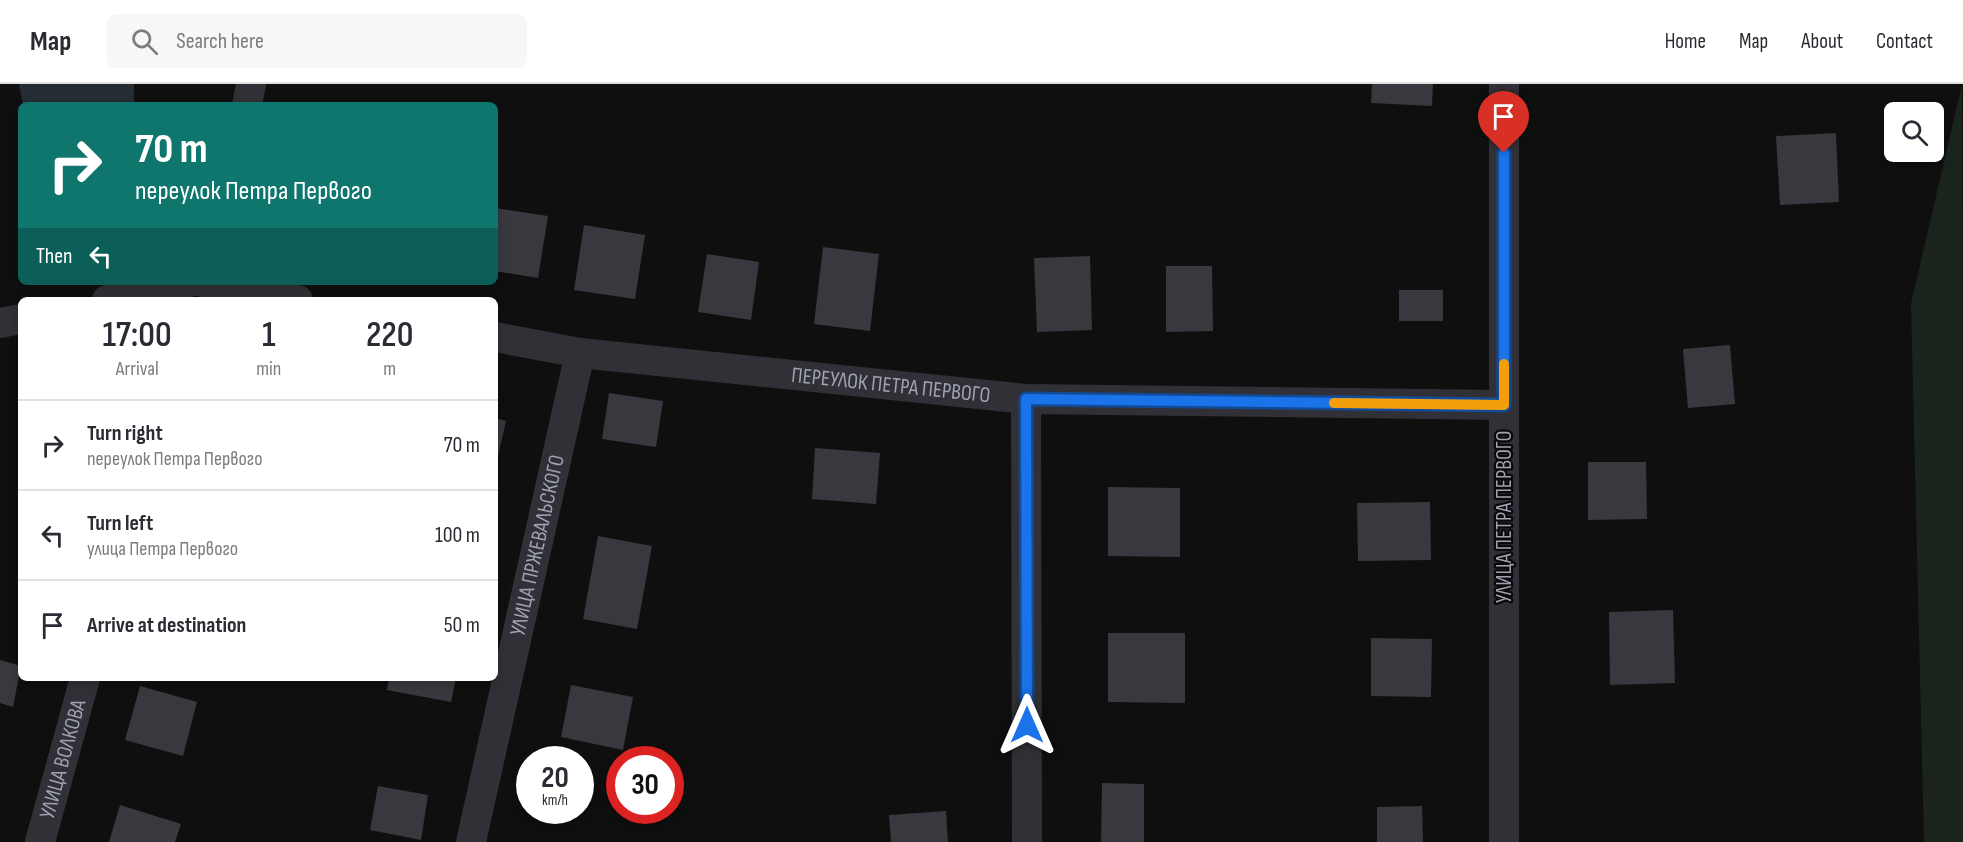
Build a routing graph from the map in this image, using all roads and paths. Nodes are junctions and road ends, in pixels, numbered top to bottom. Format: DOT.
graph roads {
  1 [pos="251,84"];
  2 [pos="1504,84"];
  3 [pos="248,102"];
  4 [pos="175,285"];
  5 [pos="218,285"];
  6 [pos="121,297"];
  7 [pos="282,297"];
  8 [pos="18,320"];
  9 [pos="0,323"];
  10 [pos="498,338"];
  11 [pos="580,353"];
  12 [pos="1026,399"];
  13 [pos="1504,405"];
  14 [pos="84,681"];
  15 [pos="40,842"];
  16 [pos="471,842"];
  17 [pos="1027,842"];
  18 [pos="1504,842"];
  1 -- 3 [label="street"];
  2 -- 13 [label="street, УЛИЦА ПЕТРА ПЕРВОГО"];
  4 -- 6 [label="street"];
  5 -- 7 [label="street"];
  8 -- 9 [label="street"];
  10 -- 11 [label="street, ПЕРЕУЛОК ПЕТРА ПЕРВОГО"];
  11 -- 12 [label="street, ПЕРЕУЛОК ПЕТРА ПЕРВОГО"];
  11 -- 16 [label="street, УЛИЦА ПРЖЕВАЛЬСКОГО"];
  12 -- 13 [label="street, ПЕРЕУЛОК ПЕТРА ПЕРВОГО"];
  12 -- 17 [label="street"];
  13 -- 18 [label="street, УЛИЦА ПЕТРА ПЕРВОГО"];
  14 -- 15 [label="street, УЛИЦА ВОЛКОВА"];
}
